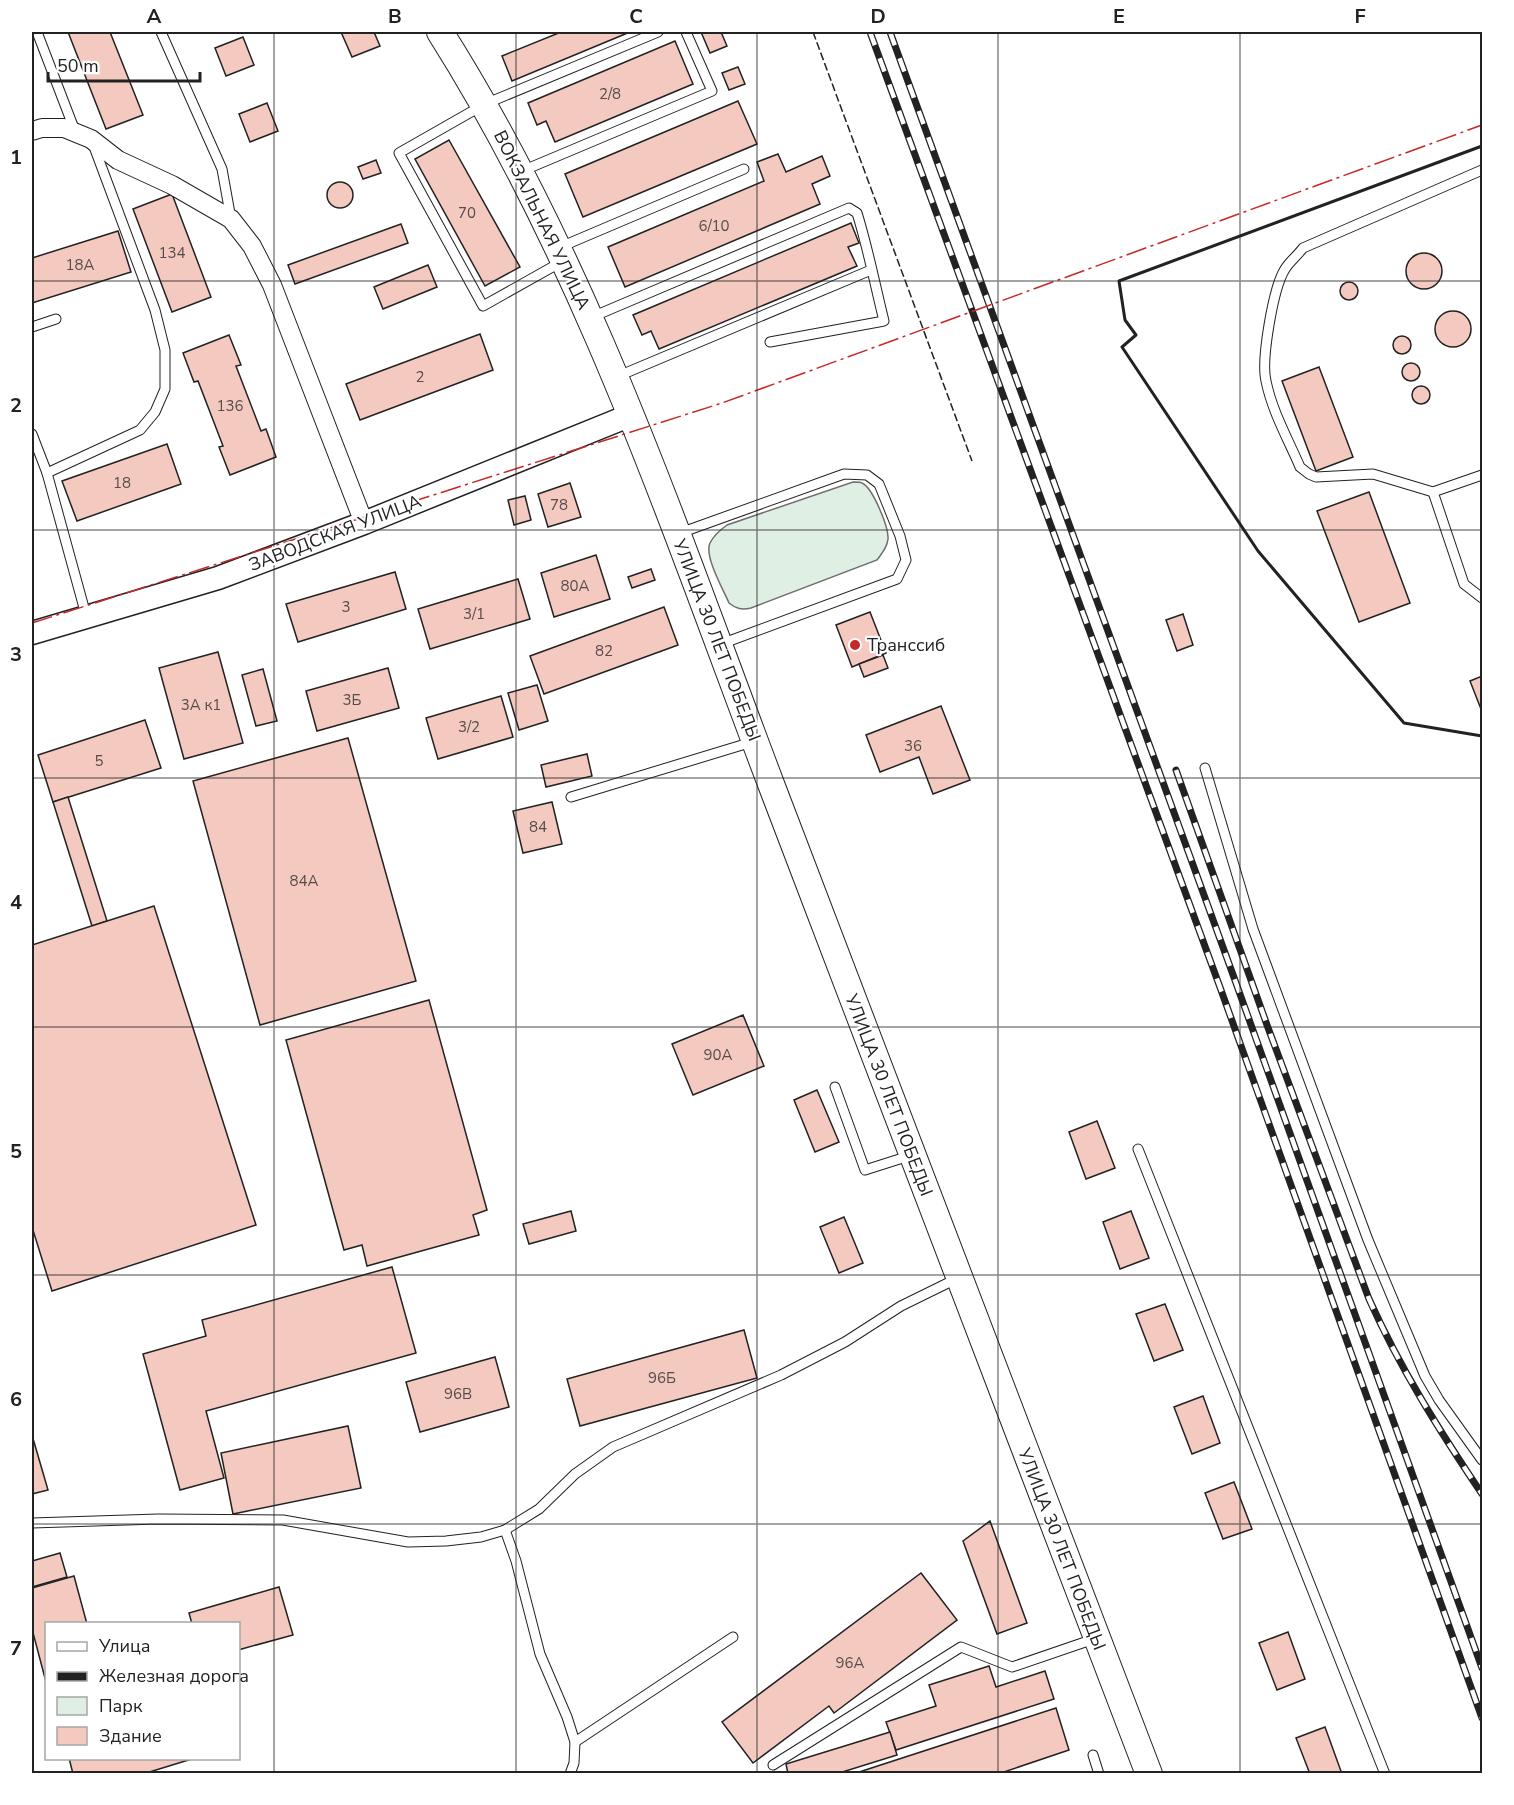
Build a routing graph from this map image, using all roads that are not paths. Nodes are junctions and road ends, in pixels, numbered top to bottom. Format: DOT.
graph roads {
  1 [pos="37,32"];
  2 [pos="161,32"];
  3 [pos="440,32"];
  4 [pos="658,32"];
  5 [pos="686,32"];
  6 [pos="485,104"];
  7 [pos="32,131"];
  8 [pos="84,136"];
  9 [pos="744,169"];
  10 [pos="1482,170"];
  11 [pos="520,172"];
  12 [pos="231,219"];
  13 [pos="561,254"];
  14 [pos="871,270"];
  15 [pos="589,318"];
  16 [pos="56,319"];
  17 [pos="32,327"];
  18 [pos="770,342"];
  19 [pos="616,378"];
  20 [pos="631,415"];
  21 [pos="32,434"];
  22 [pos="47,473"];
  23 [pos="1482,475"];
  24 [pos="1433,492"];
  25 [pos="364,523"];
  26 [pos="677,534"];
  27 [pos="1482,598"];
  28 [pos="87,618"];
  29 [pos="32,633"];
  30 [pos="718,645"];
  31 [pos="755,741"];
  32 [pos="1205,768"];
  33 [pos="571,797"];
  34 [pos="835,1088"];
  35 [pos="1138,1149"];
  36 [pos="912,1155"];
  37 [pos="958,1278"];
  38 [pos="1482,1460"];
  39 [pos="32,1523"];
  40 [pos="505,1530"];
  41 [pos="733,1638"];
  42 [pos="1097,1638"];
  43 [pos="575,1742"];
  44 [pos="1093,1755"];
  45 [pos="773,1765"];
  46 [pos="570,1773"];
  47 [pos="1099,1773"];
  48 [pos="1149,1773"];
  49 [pos="1385,1773"];
  1 -- 8 [label="lane"];
  2 -- 12 [label="lane"];
  3 -- 6 [label="main road, ВОКЗАЛЬНАЯ УЛИЦА"];
  4 -- 6 [label="lane"];
  5 -- 11 [label="lane"];
  6 -- 11 [label="main road, ВОКЗАЛЬНАЯ УЛИЦА"];
  6 -- 13 [label="lane"];
  7 -- 8 [label="street"];
  8 -- 12 [label="street"];
  8 -- 22 [label="lane"];
  9 -- 13 [label="lane"];
  10 -- 24 [label="lane"];
  11 -- 13 [label="main road, ВОКЗАЛЬНАЯ УЛИЦА"];
  12 -- 25 [label="street"];
  13 -- 15 [label="main road, ВОКЗАЛЬНАЯ УЛИЦА"];
  14 -- 15 [label="lane"];
  14 -- 18 [label="lane"];
  14 -- 19 [label="lane"];
  15 -- 19 [label="main road, ВОКЗАЛЬНАЯ УЛИЦА"];
  16 -- 17 [label="lane"];
  19 -- 20 [label="main road, ВОКЗАЛЬНАЯ УЛИЦА"];
  20 -- 25 [label="street, ЗАВОДСКАЯ УЛИЦА"];
  20 -- 26 [label="main road, УЛИЦА 30 ЛЕТ ПОБЕДЫ"];
  21 -- 22 [label="lane"];
  22 -- 28 [label="lane"];
  23 -- 24 [label="lane"];
  24 -- 27 [label="lane"];
  25 -- 28 [label="street, ЗАВОДСКАЯ УЛИЦА"];
  26 -- 30 [label="main road, УЛИЦА 30 ЛЕТ ПОБЕДЫ"];
  26 -- 30 [label="lane"];
  28 -- 29 [label="street, ЗАВОДСКАЯ УЛИЦА"];
  30 -- 31 [label="main road, УЛИЦА 30 ЛЕТ ПОБЕДЫ"];
  31 -- 33 [label="lane"];
  31 -- 36 [label="main road, УЛИЦА 30 ЛЕТ ПОБЕДЫ"];
  32 -- 38 [label="lane"];
  34 -- 36 [label="lane"];
  35 -- 49 [label="lane"];
  36 -- 37 [label="main road, УЛИЦА 30 ЛЕТ ПОБЕДЫ"];
  37 -- 40 [label="lane"];
  37 -- 42 [label="main road, УЛИЦА 30 ЛЕТ ПОБЕДЫ"];
  39 -- 40 [label="lane"];
  40 -- 43 [label="lane"];
  41 -- 43 [label="lane"];
  42 -- 45 [label="lane"];
  42 -- 48 [label="main road, УЛИЦА 30 ЛЕТ ПОБЕДЫ"];
  43 -- 46 [label="lane"];
  44 -- 47 [label="lane"];
}
